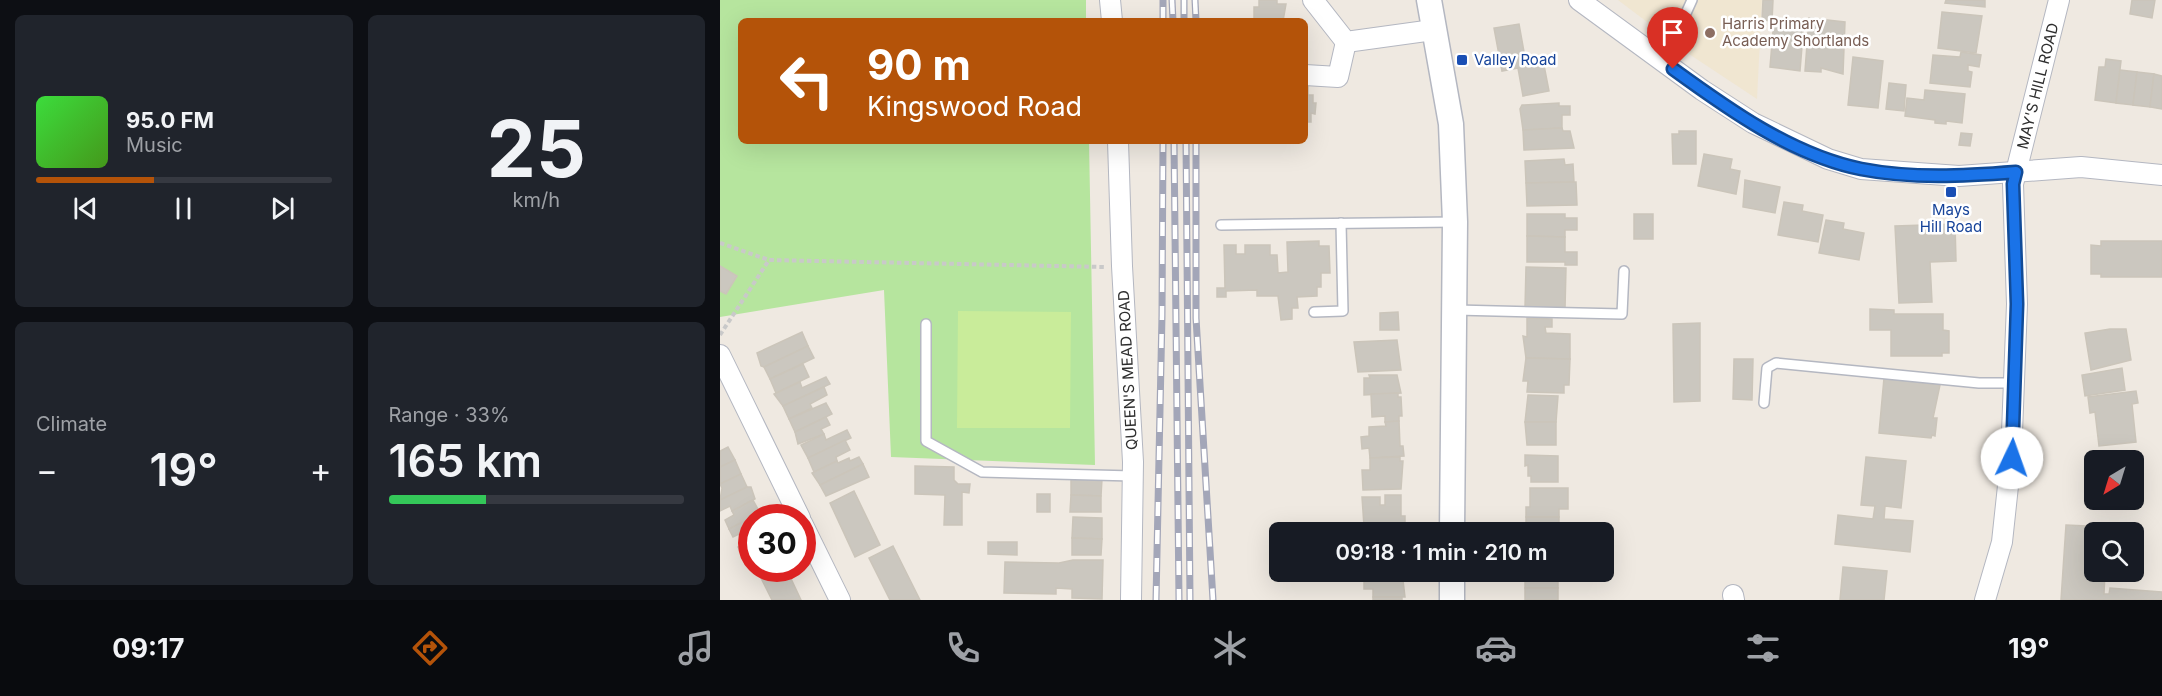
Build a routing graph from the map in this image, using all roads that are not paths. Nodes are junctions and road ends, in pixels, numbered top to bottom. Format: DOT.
graph roads {
  1 [pos="1110,0"];
  2 [pos="1313,0"];
  3 [pos="1429,0"];
  4 [pos="1579,0"];
  5 [pos="1692,0"];
  6 [pos="2059,0"];
  7 [pos="1113,18"];
  8 [pos="1433,30"];
  9 [pos="1346,42"];
  10 [pos="1658,58"];
  11 [pos="1308,75"];
  12 [pos="1118,144"];
  13 [pos="2016,172"];
  14 [pos="2162,174"];
  15 [pos="1455,222"];
  16 [pos="1341,223"];
  17 [pos="1221,225"];
  18 [pos="1624,271"];
  19 [pos="1454,309"];
  20 [pos="1314,312"];
  21 [pos="926,324"];
  22 [pos="720,355"];
  23 [pos="2016,383"];
  24 [pos="1764,404"];
  25 [pos="1133,476"];
  26 [pos="793,504"];
  27 [pos="1452,522"];
  28 [pos="816,551"];
  29 [pos="1452,582"];
  30 [pos="840,600"];
  31 [pos="1131,600"];
  32 [pos="1452,600"];
  33 [pos="1985,600"];
  1 -- 7 [label="street"];
  2 -- 9 [label="street"];
  3 -- 8 [label="street"];
  4 -- 10 [label="street"];
  5 -- 10 [label="lane"];
  6 -- 13 [label="street, MAY'S HILL ROAD"];
  8 -- 9 [label="street"];
  8 -- 15 [label="street"];
  9 -- 11 [label="street"];
  10 -- 13 [label="street"];
  12 -- 25 [label="street, QUEEN'S MEAD ROAD"];
  13 -- 14 [label="street"];
  13 -- 23 [label="street, MAY'S HILL ROAD"];
  15 -- 16 [label="lane"];
  15 -- 19 [label="street"];
  16 -- 17 [label="lane"];
  16 -- 20 [label="lane"];
  18 -- 19 [label="lane"];
  19 -- 27 [label="street"];
  21 -- 25 [label="lane"];
  22 -- 26 [label="street"];
  23 -- 24 [label="lane"];
  23 -- 33 [label="street, MAY'S HILL ROAD"];
  25 -- 31 [label="street, QUEEN'S MEAD ROAD"];
  28 -- 30 [label="street"];
  29 -- 32 [label="street"];
}
